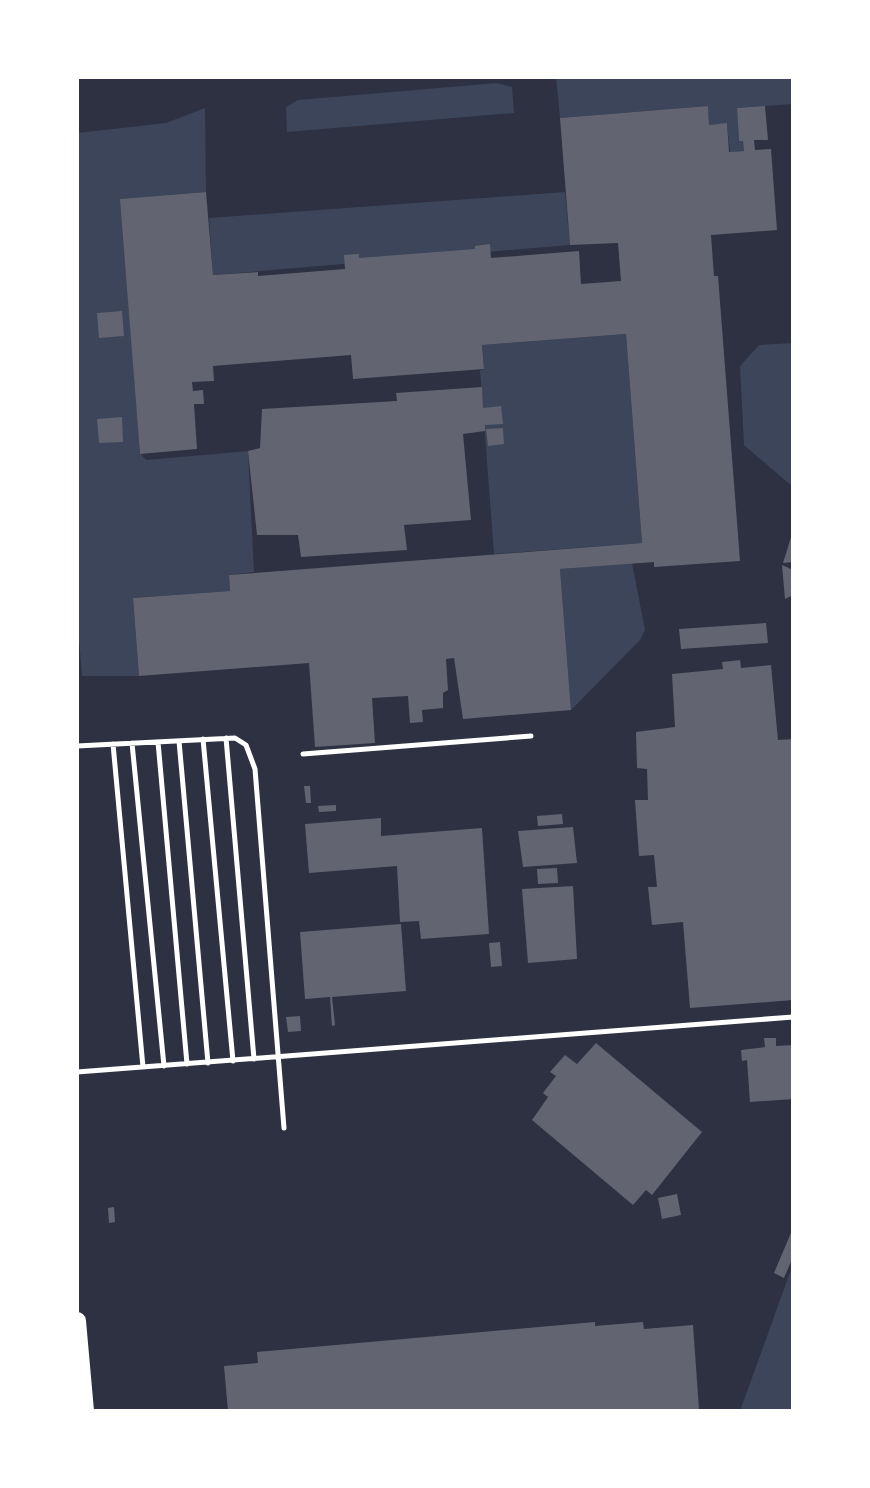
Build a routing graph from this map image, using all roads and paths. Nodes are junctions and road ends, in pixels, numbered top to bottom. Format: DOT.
graph roads {
  1 [pos="531,736"];
  2 [pos="226,738"];
  3 [pos="203,740"];
  4 [pos="179,741"];
  5 [pos="158,742"];
  6 [pos="132,743"];
  7 [pos="113,744"];
  8 [pos="77,746"];
  9 [pos="303,754"];
  10 [pos="793,1017"];
  11 [pos="277,1058"];
  12 [pos="254,1059"];
  13 [pos="233,1061"];
  14 [pos="208,1063"];
  15 [pos="187,1064"];
  16 [pos="164,1066"];
  17 [pos="142,1067"];
  18 [pos="77,1072"];
  19 [pos="284,1128"];
  20 [pos="77,1321"];
  21 [pos="85,1411"];
  1 -- 9 [label="lane"];
  2 -- 3 [label="lane"];
  2 -- 11 [label="lane"];
  2 -- 12 [label="lane"];
  3 -- 4 [label="lane"];
  3 -- 13 [label="lane"];
  4 -- 5 [label="lane"];
  4 -- 14 [label="lane"];
  5 -- 6 [label="lane"];
  5 -- 15 [label="lane"];
  6 -- 7 [label="lane"];
  6 -- 16 [label="lane"];
  7 -- 8 [label="lane"];
  7 -- 17 [label="lane"];
  10 -- 11 [label="lane"];
  11 -- 12 [label="lane"];
  11 -- 19 [label="lane"];
  12 -- 13 [label="lane"];
  13 -- 14 [label="lane"];
  14 -- 15 [label="lane"];
  15 -- 16 [label="lane"];
  16 -- 17 [label="lane"];
  17 -- 18 [label="lane"];
  20 -- 21 [label="main road"];
}
